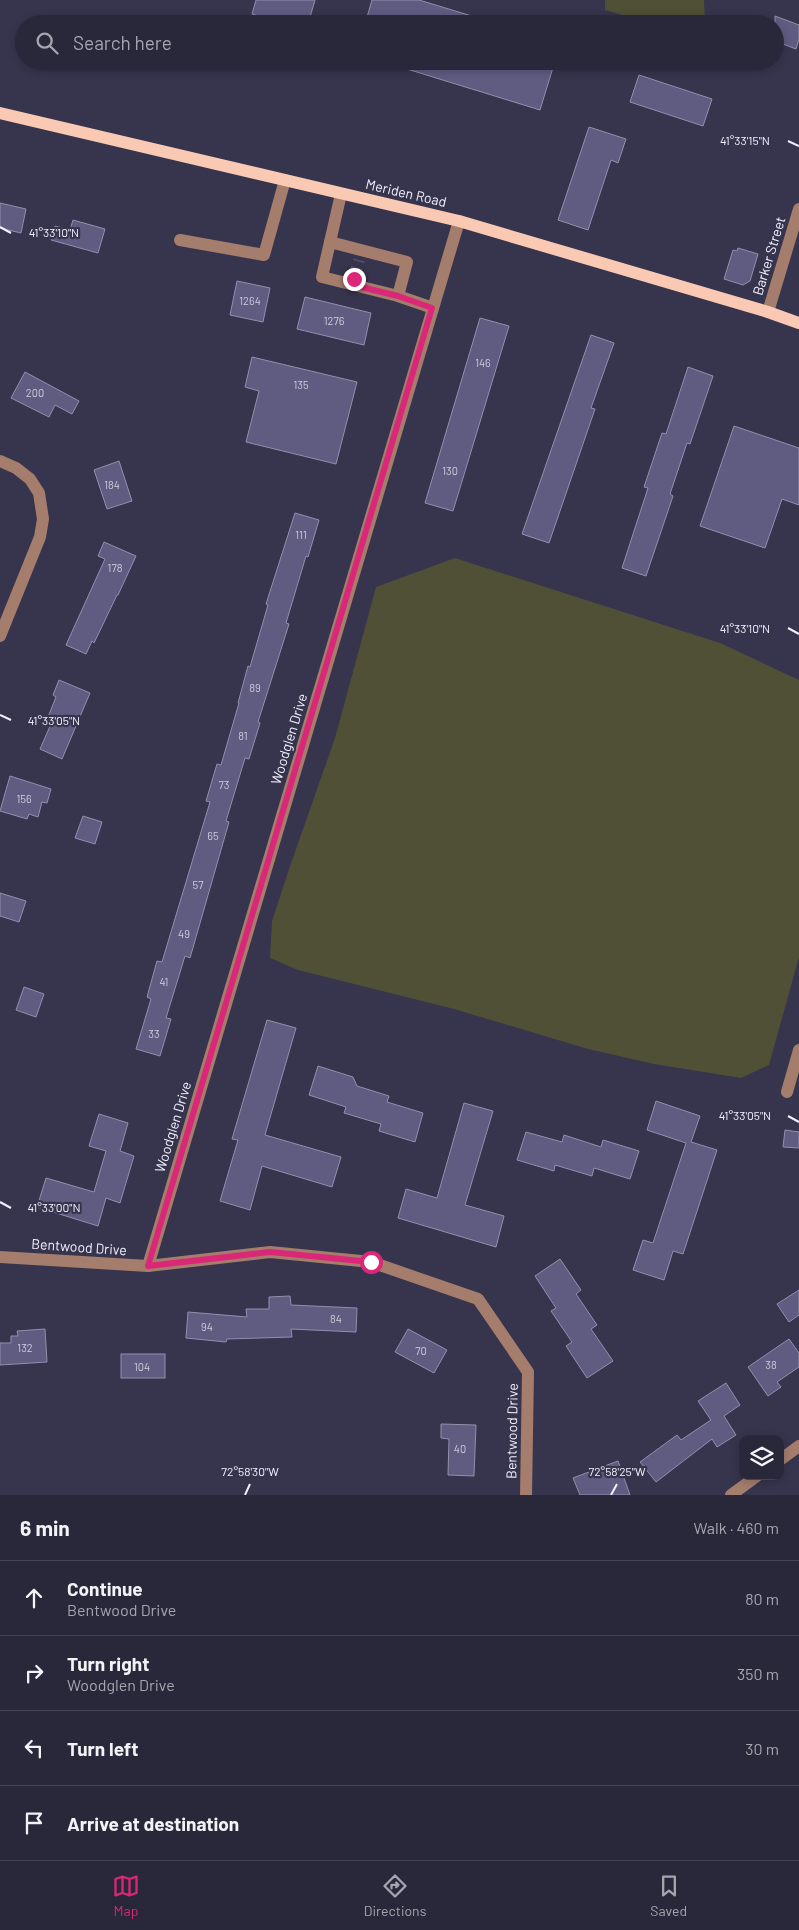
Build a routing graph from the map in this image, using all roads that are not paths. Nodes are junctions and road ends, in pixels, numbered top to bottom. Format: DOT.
graph roads {
  1 [pos="0,113"];
  2 [pos="285,180"];
  3 [pos="341,194"];
  4 [pos="799,209"];
  5 [pos="459,221"];
  6 [pos="180,240"];
  7 [pos="330,242"];
  8 [pos="398,296"];
  9 [pos="432,308"];
  10 [pos="768,312"];
  11 [pos="799,323"];
  12 [pos="0,461"];
  13 [pos="0,636"];
  14 [pos="799,1050"];
  15 [pos="788,1092"];
  16 [pos="0,1257"];
  17 [pos="148,1266"];
  18 [pos="799,1446"];
  19 [pos="784,1457"];
  20 [pos="752,1480"];
  21 [pos="526,1495"];
  22 [pos="731,1495"];
  1 -- 2 [label="main road, Meriden Road"];
  2 -- 3 [label="main road, Meriden Road"];
  2 -- 6 [label="street"];
  3 -- 5 [label="main road, Meriden Road"];
  3 -- 7 [label="street"];
  4 -- 10 [label="street, Barker Street"];
  5 -- 9 [label="street, Woodglen Drive"];
  5 -- 10 [label="main road, Meriden Road"];
  7 -- 8 [label="street"];
  7 -- 8 [label="street"];
  8 -- 9 [label="street"];
  9 -- 17 [label="street, Woodglen Drive"];
  10 -- 11 [label="main road, Meriden Road"];
  12 -- 13 [label="street"];
  14 -- 15 [label="street"];
  16 -- 17 [label="street, Bentwood Drive"];
  17 -- 21 [label="street, Bentwood Drive"];
  18 -- 19 [label="street"];
  20 -- 22 [label="street"];
}
